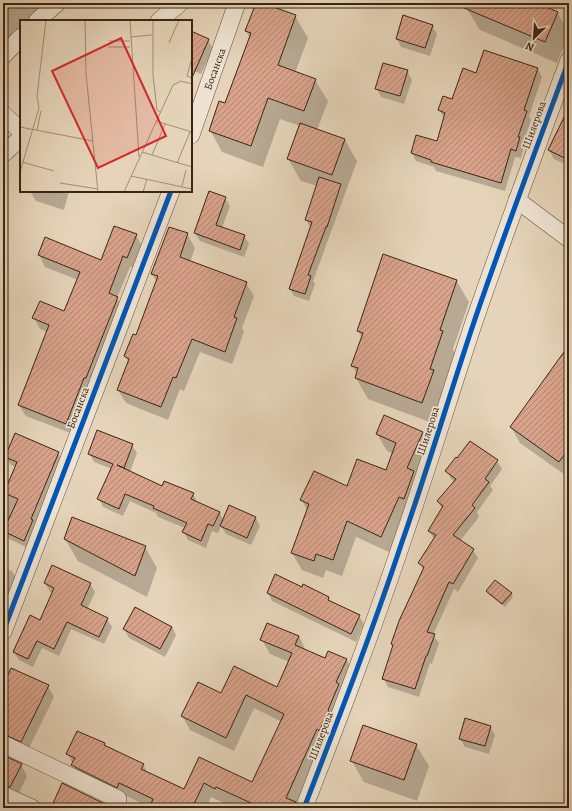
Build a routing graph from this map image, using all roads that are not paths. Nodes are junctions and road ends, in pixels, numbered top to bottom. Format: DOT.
graph roads {
  1 [pos="57,3"];
  2 [pos="180,3"];
  3 [pos="237,3"];
  4 [pos="38,20"];
  5 [pos="160,20"];
  6 [pos="20,38"];
  7 [pos="3,56"];
  8 [pos="569,60"];
  9 [pos="3,114"];
  10 [pos="20,130"];
  11 [pos="192,132"];
  12 [pos="20,139"];
  13 [pos="3,154"];
  14 [pos="171,192"];
  15 [pos="517,200"];
  16 [pos="569,239"];
  17 [pos="3,632"];
  18 [pos="3,744"];
  19 [pos="3,794"];
  20 [pos="118,799"];
  21 [pos="32,808"];
  22 [pos="304,808"];
  1 -- 4 [label="street"];
  2 -- 5 [label="street"];
  3 -- 11 [label="street, Босанска"];
  6 -- 7 [label="street"];
  8 -- 15 [label="street, Шилерова"];
  9 -- 10 [label="street"];
  12 -- 13 [label="street"];
  14 -- 17 [label="street, Босанска"];
  15 -- 16 [label="street"];
  15 -- 22 [label="street, Шилерова"];
  18 -- 20 [label="street"];
  19 -- 21 [label="street"];
}
